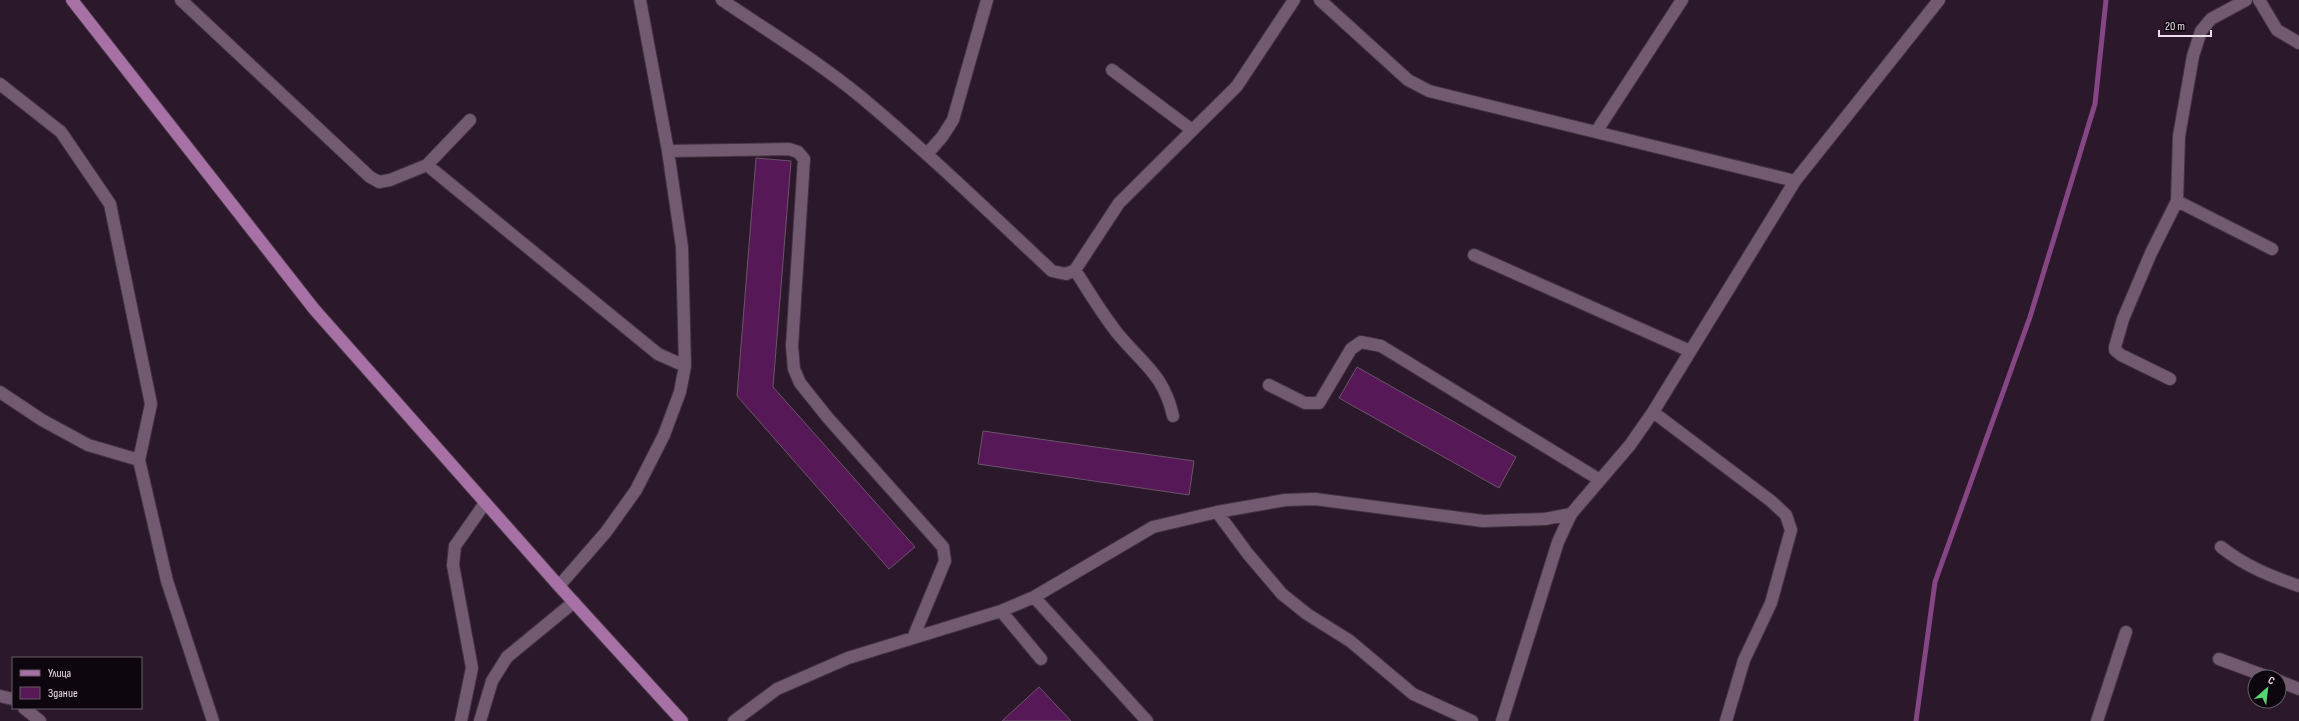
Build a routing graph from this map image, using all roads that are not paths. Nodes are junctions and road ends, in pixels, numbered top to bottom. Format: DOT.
graph roads {
  1 [pos="72,0"];
  2 [pos="181,0"];
  3 [pos="640,0"];
  4 [pos="722,0"];
  5 [pos="987,0"];
  6 [pos="1294,0"];
  7 [pos="1320,0"];
  8 [pos="1682,0"];
  9 [pos="1939,0"];
  10 [pos="2246,0"];
  11 [pos="2259,0"];
  12 [pos="2299,42"];
  13 [pos="1112,70"];
  14 [pos="0,84"];
  15 [pos="470,120"];
  16 [pos="1192,130"];
  17 [pos="1596,132"];
  18 [pos="668,151"];
  19 [pos="927,154"];
  20 [pos="427,165"];
  21 [pos="1795,180"];
  22 [pos="2177,201"];
  23 [pos="2272,249"];
  24 [pos="1474,256"];
  25 [pos="1075,270"];
  26 [pos="1690,351"];
  27 [pos="685,366"];
  28 [pos="2170,379"];
  29 [pos="1268,385"];
  30 [pos="0,392"];
  31 [pos="1653,412"];
  32 [pos="1173,416"];
  33 [pos="139,460"];
  34 [pos="1600,480"];
  35 [pos="485,503"];
  36 [pos="1217,512"];
  37 [pos="1571,514"];
  38 [pos="2221,547"];
  39 [pos="559,586"];
  40 [pos="2299,586"];
  41 [pos="1034,597"];
  42 [pos="574,602"];
  43 [pos="1001,611"];
  44 [pos="2126,632"];
  45 [pos="913,638"];
  46 [pos="1041,659"];
  47 [pos="2219,659"];
  48 [pos="2247,669"];
  49 [pos="2287,684"];
  50 [pos="2299,689"];
  51 [pos="0,696"];
  52 [pos="12,699"];
  53 [pos="25,709"];
  54 [pos="40,721"];
  55 [pos="213,721"];
  56 [pos="461,721"];
  57 [pos="480,721"];
  58 [pos="682,721"];
  59 [pos="734,721"];
  60 [pos="1147,721"];
  61 [pos="1472,721"];
  62 [pos="1502,721"];
  63 [pos="1726,721"];
  64 [pos="2097,721"];
  1 -- 35 [label="main road"];
  2 -- 20 [label="street"];
  3 -- 18 [label="street"];
  4 -- 19 [label="street"];
  5 -- 19 [label="street"];
  6 -- 16 [label="street"];
  7 -- 17 [label="street"];
  8 -- 17 [label="street"];
  9 -- 21 [label="street"];
  10 -- 22 [label="street"];
  11 -- 12 [label="street"];
  13 -- 16 [label="street"];
  14 -- 33 [label="street"];
  15 -- 20 [label="street"];
  16 -- 25 [label="street"];
  17 -- 21 [label="street"];
  18 -- 27 [label="street"];
  18 -- 45 [label="street"];
  19 -- 25 [label="street"];
  20 -- 27 [label="street"];
  21 -- 26 [label="street"];
  22 -- 23 [label="street"];
  22 -- 28 [label="street"];
  24 -- 26 [label="street"];
  25 -- 32 [label="street"];
  26 -- 31 [label="street"];
  27 -- 39 [label="street"];
  29 -- 34 [label="street"];
  30 -- 33 [label="street"];
  31 -- 34 [label="street"];
  31 -- 63 [label="street"];
  33 -- 55 [label="street"];
  34 -- 37 [label="street"];
  35 -- 39 [label="main road"];
  35 -- 56 [label="street"];
  36 -- 37 [label="street"];
  36 -- 41 [label="street"];
  36 -- 61 [label="street"];
  37 -- 62 [label="street"];
  38 -- 40 [label="street"];
  39 -- 42 [label="main road"];
  41 -- 43 [label="street"];
  41 -- 60 [label="street"];
  42 -- 57 [label="street"];
  42 -- 58 [label="main road"];
  43 -- 45 [label="street"];
  43 -- 46 [label="street"];
  44 -- 64 [label="street"];
  45 -- 59 [label="street"];
  47 -- 48 [label="street"];
  49 -- 50 [label="street"];
  51 -- 52 [label="street"];
  53 -- 54 [label="street"];
}
